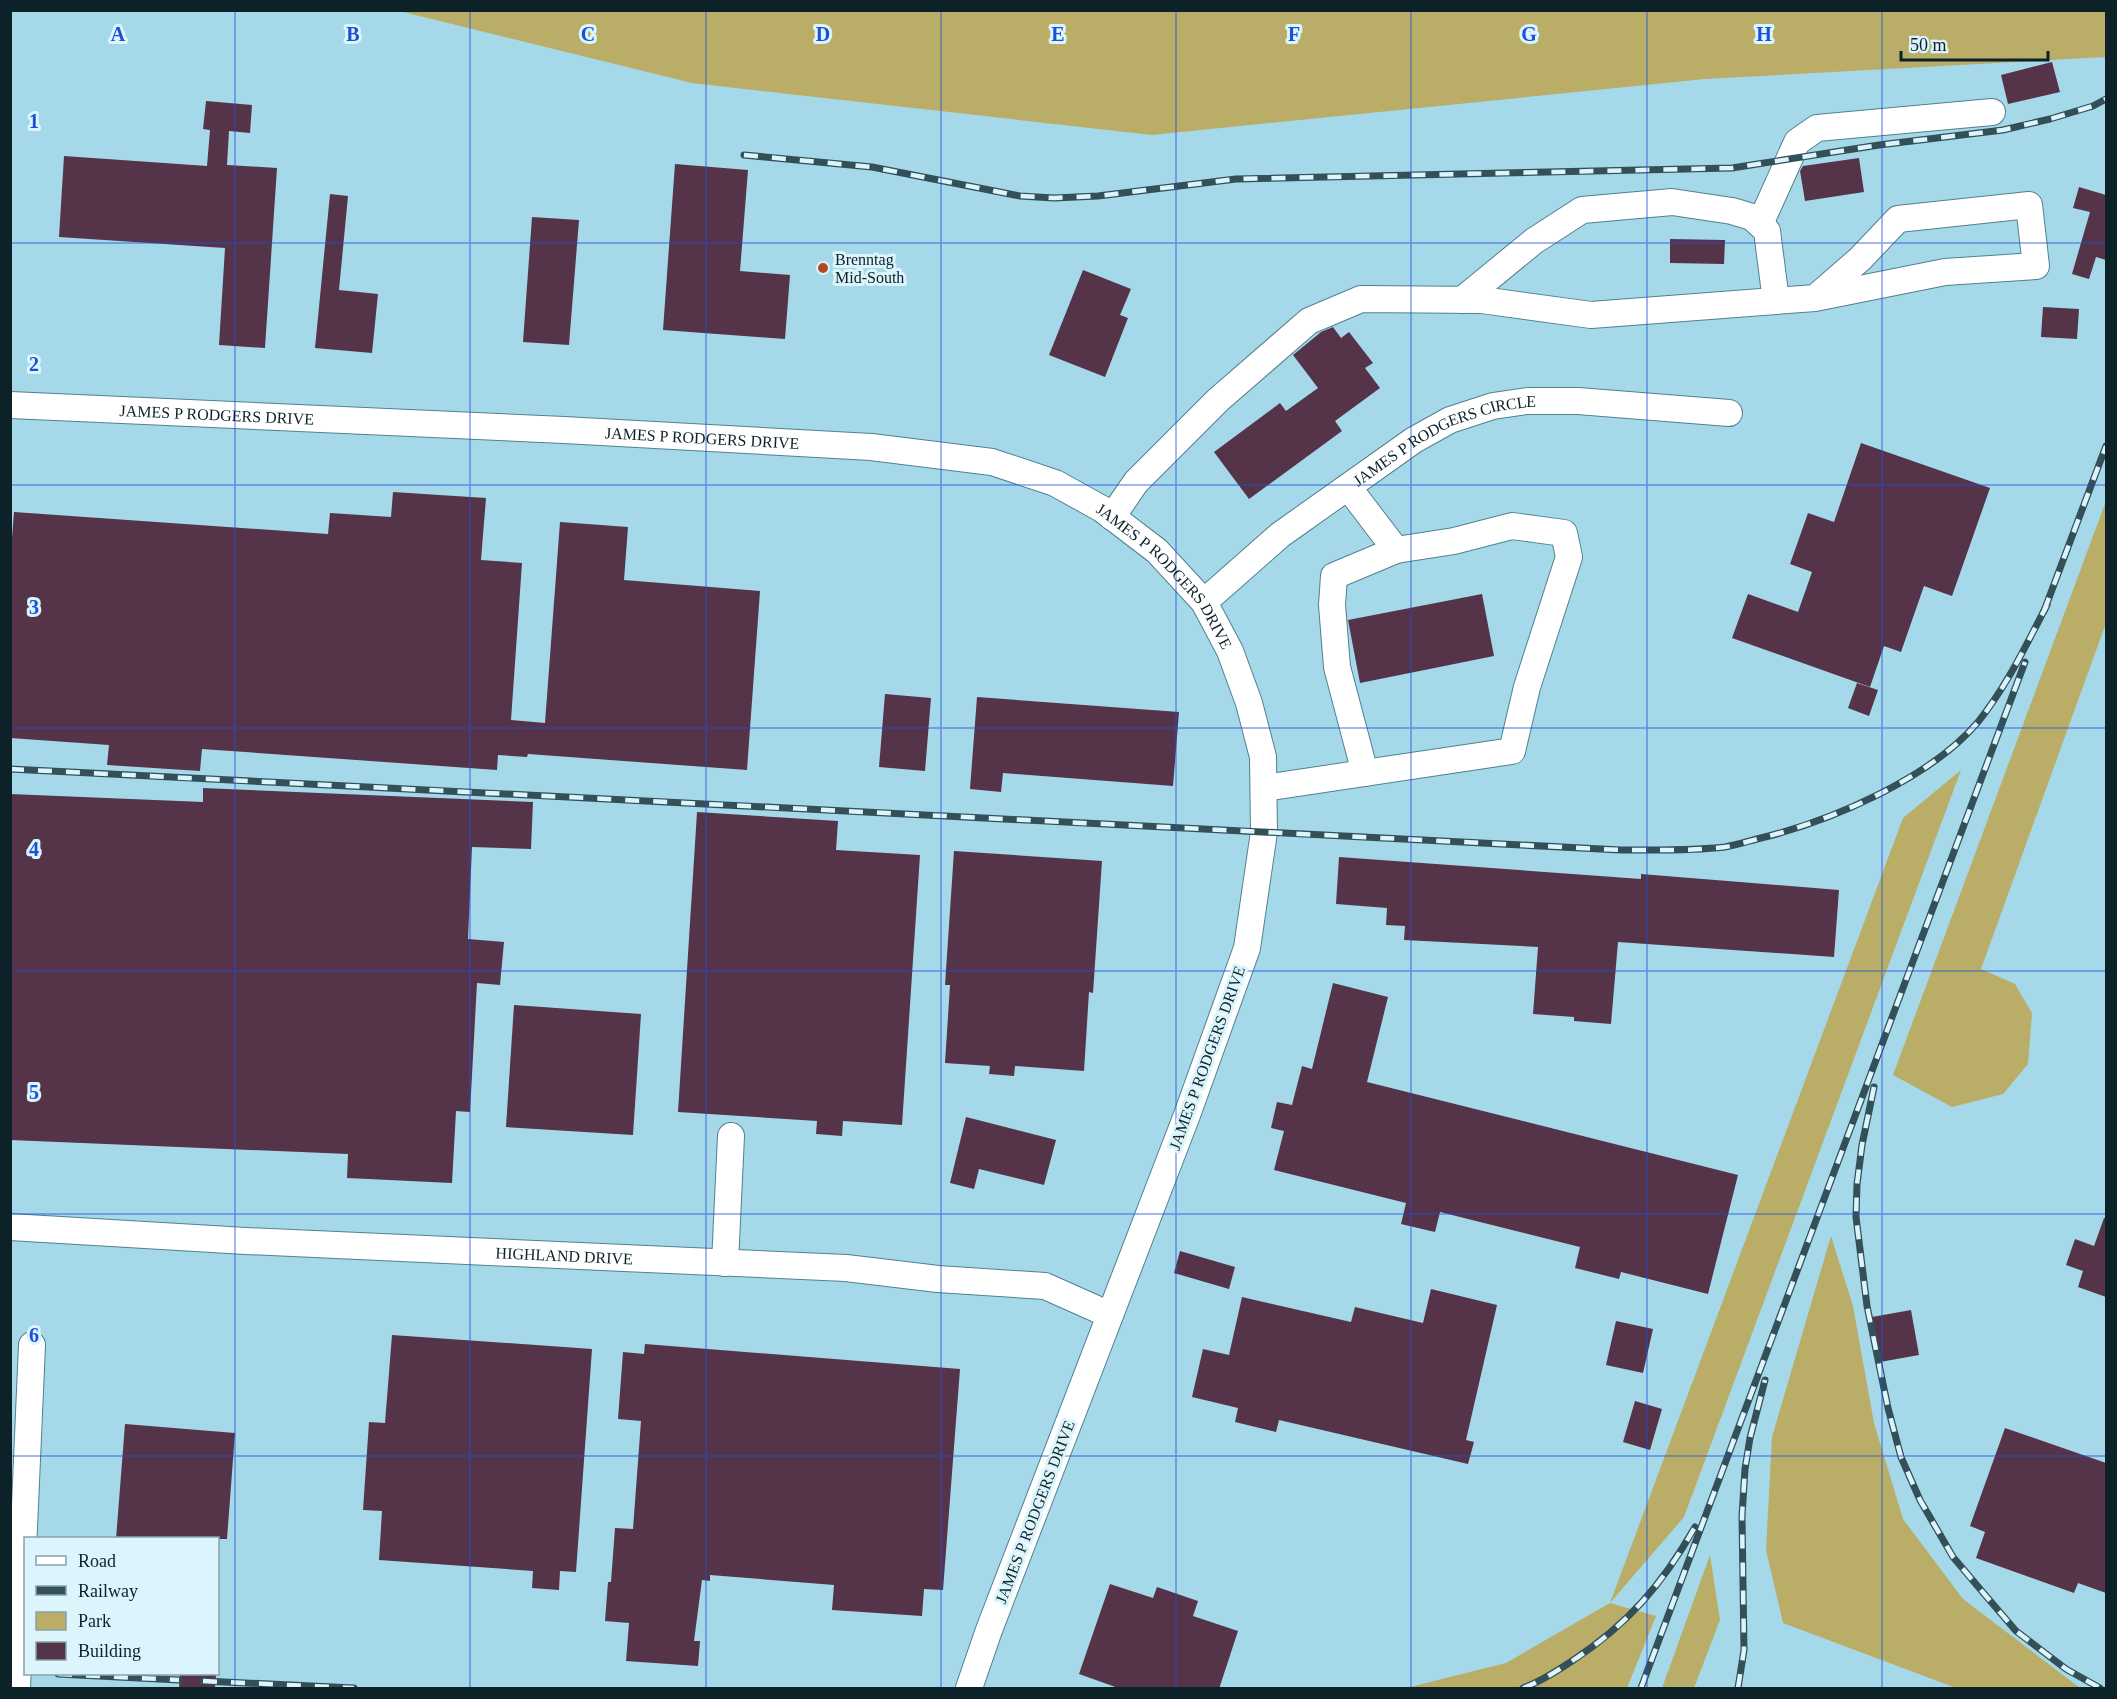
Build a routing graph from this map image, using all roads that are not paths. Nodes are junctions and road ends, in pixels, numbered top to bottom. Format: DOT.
graph roads {
  1 [pos="1992,112"];
  2 [pos="1760,224"];
  3 [pos="1815,298"];
  4 [pos="1462,300"];
  5 [pos="1776,301"];
  6 [pos="10,405"];
  7 [pos="1729,413"];
  8 [pos="1348,488"];
  9 [pos="1112,517"];
  10 [pos="1396,550"];
  11 [pos="1203,602"];
  12 [pos="1365,773"];
  13 [pos="1264,788"];
  14 [pos="731,1136"];
  15 [pos="10,1227"];
  16 [pos="725,1263"];
  17 [pos="1110,1315"];
  18 [pos="32,1345"];
  19 [pos="17,1689"];
  20 [pos="969,1689"];
  1 -- 2 [label="street"];
  2 -- 4 [label="street"];
  2 -- 5 [label="street"];
  3 -- 3 [label="street"];
  3 -- 5 [label="street"];
  4 -- 5 [label="street"];
  4 -- 9 [label="street"];
  6 -- 9 [label="street, JAMES P RODGERS DRIVE"];
  7 -- 8 [label="street, JAMES P RODGERS CIRCLE"];
  8 -- 10 [label="street"];
  8 -- 11 [label="street, JAMES P RODGERS CIRCLE"];
  9 -- 11 [label="street, JAMES P RODGERS DRIVE"];
  10 -- 12 [label="street"];
  10 -- 12 [label="street"];
  11 -- 13 [label="street, JAMES P RODGERS DRIVE"];
  12 -- 13 [label="street"];
  13 -- 17 [label="street, JAMES P RODGERS DRIVE"];
  14 -- 16 [label="street"];
  15 -- 16 [label="street, HIGHLAND DRIVE"];
  16 -- 17 [label="street, HIGHLAND DRIVE"];
  17 -- 20 [label="street, JAMES P RODGERS DRIVE"];
  18 -- 19 [label="street"];
}
